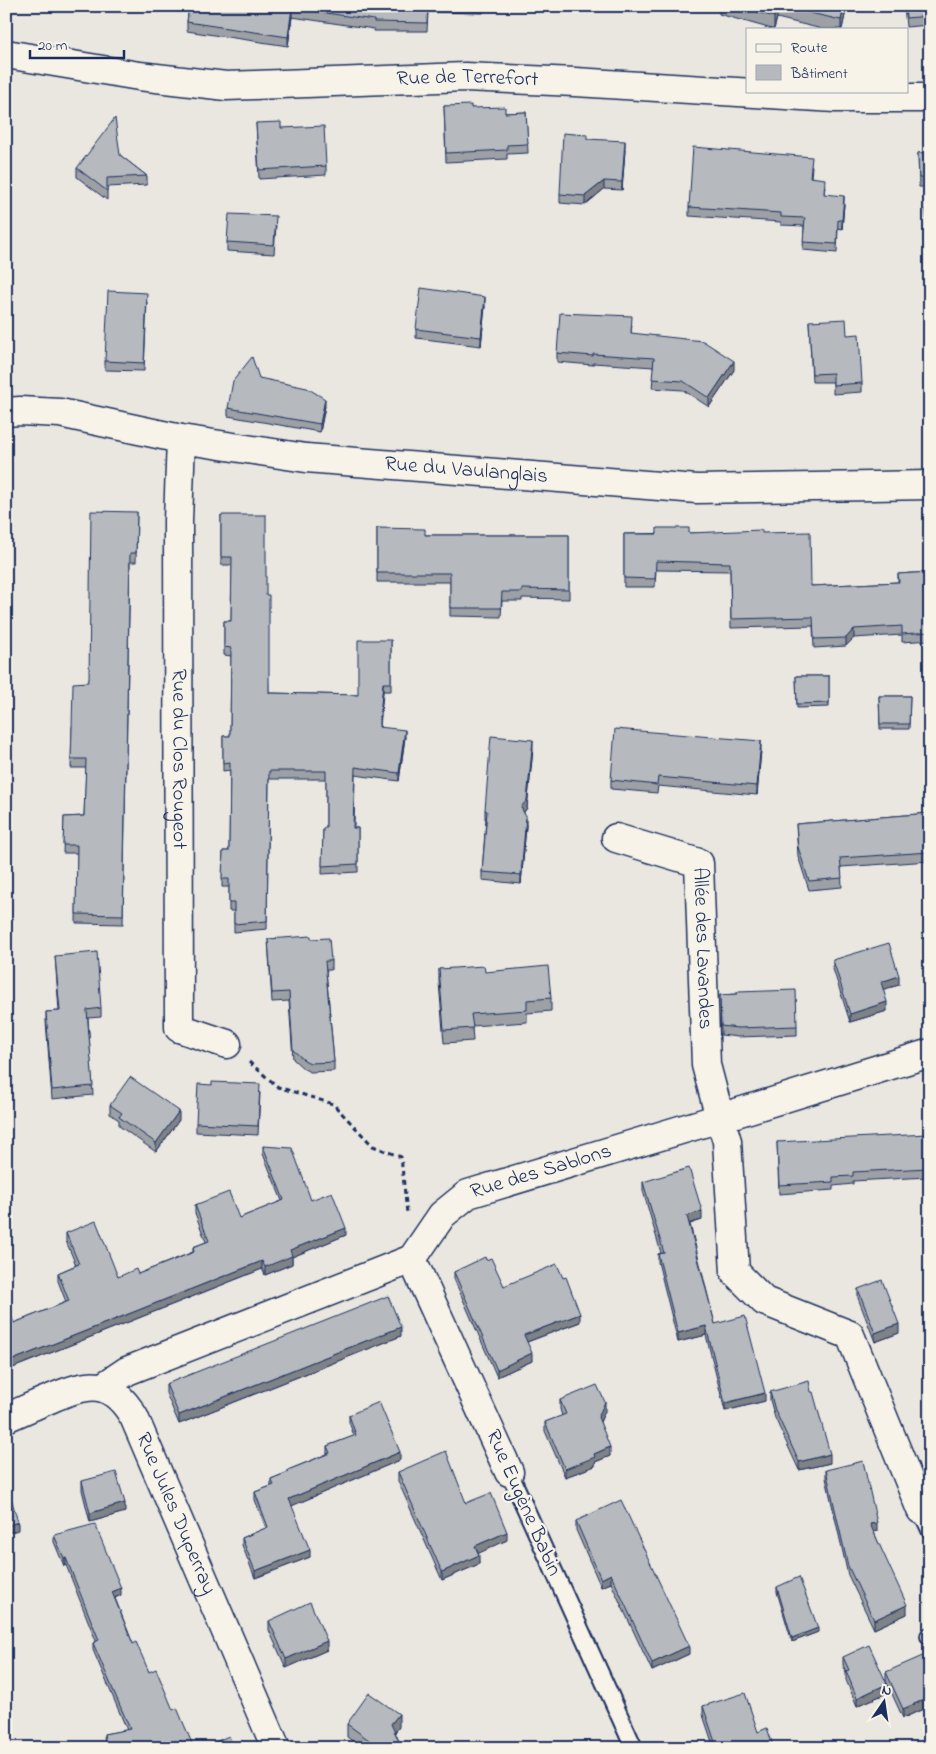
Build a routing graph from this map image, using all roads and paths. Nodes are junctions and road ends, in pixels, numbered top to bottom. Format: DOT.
graph roads {
  1 [pos="6,54"];
  2 [pos="930,98"];
  3 [pos="6,412"];
  4 [pos="181,439"];
  5 [pos="930,485"];
  6 [pos="616,838"];
  7 [pos="228,1044"];
  8 [pos="930,1053"];
  9 [pos="720,1118"];
  10 [pos="412,1259"];
  11 [pos="103,1387"];
  12 [pos="6,1418"];
  13 [pos="509,1472"];
  14 [pos="927,1515"];
  15 [pos="276,1748"];
  16 [pos="634,1748"];
  1 -- 2 [label="street, Rue de Terrefort"];
  3 -- 4 [label="street, Rue du Vaulanglais"];
  4 -- 5 [label="street, Rue du Vaulanglais"];
  4 -- 7 [label="street, Rue du Clos Rougeot"];
  6 -- 9 [label="street, Allée des Lavandes"];
  7 -- 10 [label="path"];
  8 -- 9 [label="street, Rue des Sablons"];
  9 -- 10 [label="street, Rue des Sablons"];
  9 -- 14 [label="street"];
  10 -- 11 [label="street"];
  10 -- 13 [label="street, Rue Eugène Babin"];
  11 -- 12 [label="street"];
  11 -- 15 [label="street, Rue Jules Duperray"];
  13 -- 16 [label="lane, Rue Eugène Babin"];
}
